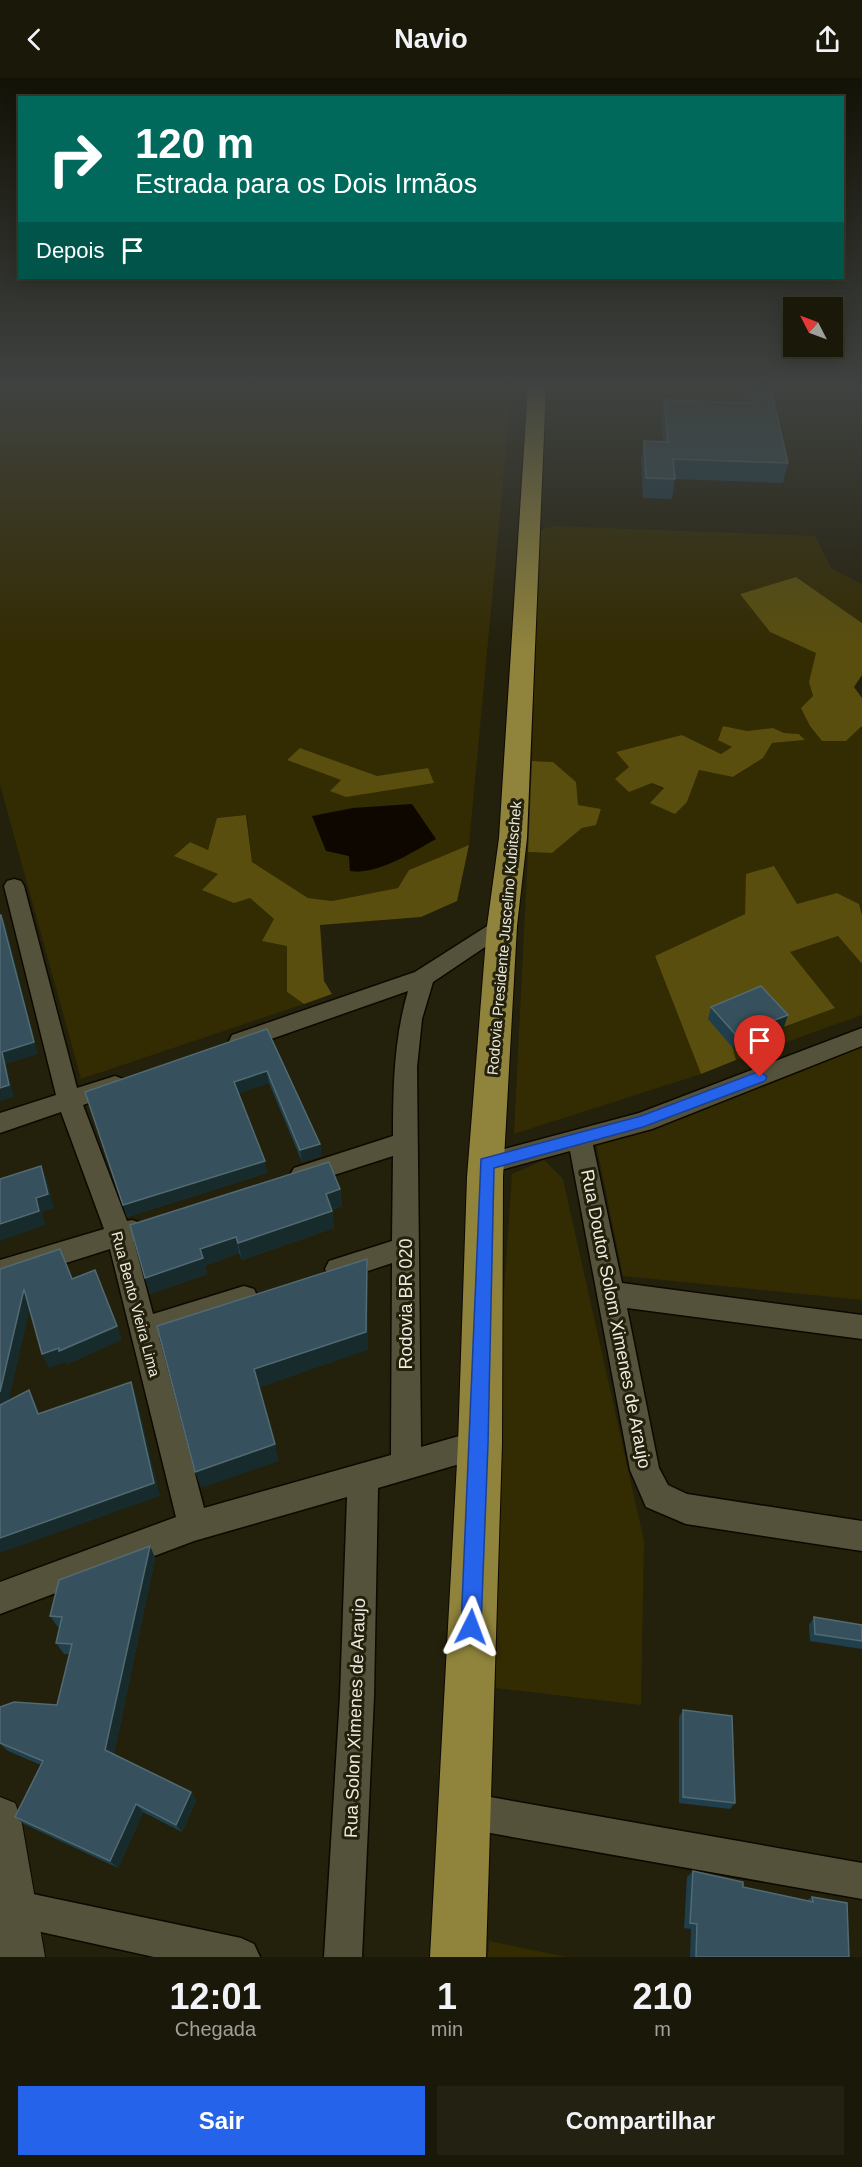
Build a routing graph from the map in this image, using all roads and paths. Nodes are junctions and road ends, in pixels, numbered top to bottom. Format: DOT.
graph roads {
  1 [pos="533,474"];
  2 [pos="14,886"];
  3 [pos="502,926"];
  4 [pos="423,978"];
  5 [pos="862,1036"];
  6 [pos="224,1047"];
  7 [pos="136,1078"];
  8 [pos="69,1101"];
  9 [pos="0,1123"];
  10 [pos="580,1140"];
  11 [pos="404,1142"];
  12 [pos="486,1164"];
  13 [pos="283,1181"];
  14 [pos="152,1224"];
  15 [pos="119,1235"];
  16 [pos="405,1248"];
  17 [pos="0,1272"];
  18 [pos="314,1276"];
  19 [pos="268,1291"];
  20 [pos="611,1294"];
  21 [pos="862,1328"];
  22 [pos="142,1330"];
  23 [pos="480,1444"];
  24 [pos="406,1466"];
  25 [pos="363,1480"];
  26 [pos="194,1526"];
  27 [pos="862,1536"];
  28 [pos="0,1598"];
  29 [pos="462,1810"];
  30 [pos="0,1818"];
  31 [pos="862,1881"];
  32 [pos="14,1908"];
  33 [pos="22,1957"];
  34 [pos="241,1957"];
  35 [pos="343,1957"];
  36 [pos="458,1957"];
  1 -- 3 [label="highway, Rodovia Presidente Juscelino Kubitschek"];
  2 -- 8 [label="street, Rua Bento Vieira Lima"];
  3 -- 4 [label="street"];
  3 -- 12 [label="highway, Rodovia Presidente Juscelino Kubitschek"];
  4 -- 6 [label="street"];
  4 -- 11 [label="street, Rodovia BR 020"];
  5 -- 10 [label="street"];
  7 -- 8 [label="street"];
  8 -- 9 [label="street"];
  8 -- 15 [label="street, Rua Bento Vieira Lima"];
  10 -- 12 [label="street"];
  10 -- 20 [label="street, Rua Doutor Solom Ximenes de Araujo"];
  11 -- 13 [label="street"];
  11 -- 16 [label="street, Rodovia BR 020"];
  12 -- 23 [label="highway, Rodovia Presidente Juscelino Kubitschek"];
  14 -- 15 [label="street"];
  15 -- 17 [label="street"];
  15 -- 22 [label="street, Rua Bento Vieira Lima"];
  16 -- 18 [label="street"];
  16 -- 24 [label="street, Rodovia BR 020"];
  19 -- 22 [label="street"];
  20 -- 21 [label="street"];
  20 -- 27 [label="street, Rua Doutor Solom Ximenes de Araujo"];
  22 -- 26 [label="street, Rua Bento Vieira Lima"];
  23 -- 24 [label="street"];
  23 -- 29 [label="highway, Rodovia Presidente Juscelino Kubitschek"];
  24 -- 25 [label="street"];
  25 -- 26 [label="street"];
  25 -- 35 [label="street, Rua Solon Ximenes de Araujo"];
  26 -- 28 [label="street"];
  29 -- 31 [label="street"];
  29 -- 36 [label="highway, Rodovia Presidente Juscelino Kubitschek"];
  30 -- 32 [label="street"];
  32 -- 33 [label="street"];
  32 -- 34 [label="street"];
}
